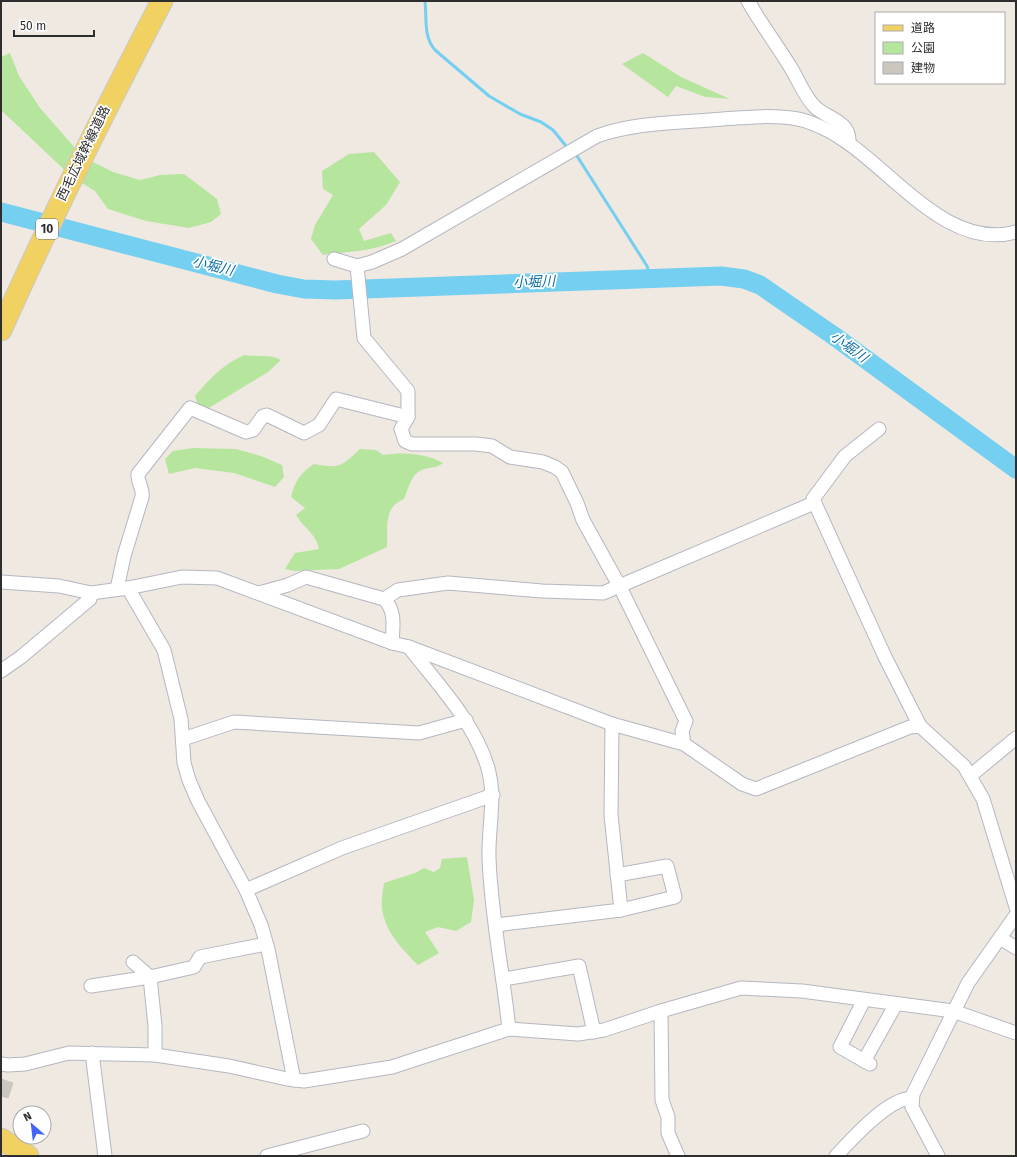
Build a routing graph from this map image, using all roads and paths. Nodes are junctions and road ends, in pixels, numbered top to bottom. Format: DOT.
graph roads {
  1 [pos="162,1"];
  2 [pos="748,1"];
  3 [pos="849,142"];
  4 [pos="1016,232"];
  5 [pos="334,258"];
  6 [pos="357,266"];
  7 [pos="1,330"];
  8 [pos="408,417"];
  9 [pos="879,429"];
  10 [pos="814,503"];
  11 [pos="1,582"];
  12 [pos="620,587"];
  13 [pos="123,589"];
  14 [pos="91,593"];
  15 [pos="259,593"];
  16 [pos="384,599"];
  17 [pos="392,643"];
  18 [pos="409,647"];
  19 [pos="1,671"];
  20 [pos="466,720"];
  21 [pos="612,724"];
  22 [pos="920,726"];
  23 [pos="1016,738"];
  24 [pos="183,739"];
  25 [pos="684,744"];
  26 [pos="970,776"];
  27 [pos="492,796"];
  28 [pos="617,875"];
  29 [pos="246,890"];
  30 [pos="1016,907"];
  31 [pos="620,910"];
  32 [pos="1016,915"];
  33 [pos="496,925"];
  34 [pos="1000,938"];
  35 [pos="266,944"];
  36 [pos="1016,948"];
  37 [pos="133,962"];
  38 [pos="150,977"];
  39 [pos="504,979"];
  40 [pos="92,986"];
  41 [pos="864,1000"];
  42 [pos="896,1004"];
  43 [pos="661,1011"];
  44 [pos="953,1011"];
  45 [pos="509,1029"];
  46 [pos="594,1032"];
  47 [pos="1016,1033"];
  48 [pos="92,1053"];
  49 [pos="155,1055"];
  50 [pos="1,1064"];
  51 [pos="294,1080"];
  52 [pos="912,1100"];
  53 [pos="363,1131"];
  54 [pos="1,1139"];
  55 [pos="28,1156"];
  56 [pos="105,1156"];
  57 [pos="267,1156"];
  58 [pos="678,1156"];
  59 [pos="836,1156"];
  60 [pos="938,1156"];
  1 -- 7 [label="main road, 西毛広域幹線道路 / 10"];
  2 -- 3 [label="street"];
  3 -- 4 [label="street"];
  3 -- 6 [label="street"];
  5 -- 6 [label="street"];
  6 -- 8 [label="street"];
  8 -- 12 [label="street"];
  8 -- 13 [label="street"];
  9 -- 10 [label="street"];
  10 -- 12 [label="street"];
  10 -- 22 [label="street"];
  11 -- 14 [label="street"];
  12 -- 16 [label="street"];
  12 -- 25 [label="street"];
  13 -- 14 [label="street"];
  13 -- 15 [label="street"];
  13 -- 24 [label="street"];
  14 -- 19 [label="street"];
  15 -- 16 [label="street"];
  15 -- 17 [label="street"];
  16 -- 17 [label="street"];
  17 -- 18 [label="street"];
  18 -- 20 [label="street"];
  18 -- 21 [label="street"];
  20 -- 24 [label="street"];
  20 -- 27 [label="street"];
  21 -- 25 [label="street"];
  21 -- 28 [label="street"];
  22 -- 25 [label="street"];
  22 -- 26 [label="street"];
  23 -- 26 [label="street"];
  24 -- 29 [label="street"];
  26 -- 30 [label="street"];
  27 -- 29 [label="street"];
  27 -- 33 [label="street"];
  28 -- 31 [label="street"];
  28 -- 31 [label="street"];
  29 -- 35 [label="street"];
  31 -- 33 [label="street"];
  32 -- 34 [label="street"];
  33 -- 39 [label="street"];
  34 -- 36 [label="street"];
  34 -- 44 [label="street"];
  35 -- 38 [label="street"];
  35 -- 51 [label="street"];
  37 -- 38 [label="street"];
  38 -- 40 [label="street"];
  38 -- 49 [label="street"];
  39 -- 45 [label="street"];
  39 -- 46 [label="street"];
  41 -- 42 [label="street"];
  41 -- 42 [label="street"];
  41 -- 43 [label="street"];
  42 -- 44 [label="street"];
  43 -- 46 [label="street"];
  43 -- 58 [label="street"];
  44 -- 47 [label="street"];
  44 -- 52 [label="street"];
  45 -- 46 [label="street"];
  45 -- 51 [label="street"];
  48 -- 49 [label="street"];
  48 -- 50 [label="street"];
  48 -- 56 [label="street"];
  49 -- 51 [label="street"];
  52 -- 59 [label="street"];
  52 -- 60 [label="street"];
  53 -- 57 [label="street"];
  54 -- 55 [label="main road"];
}
